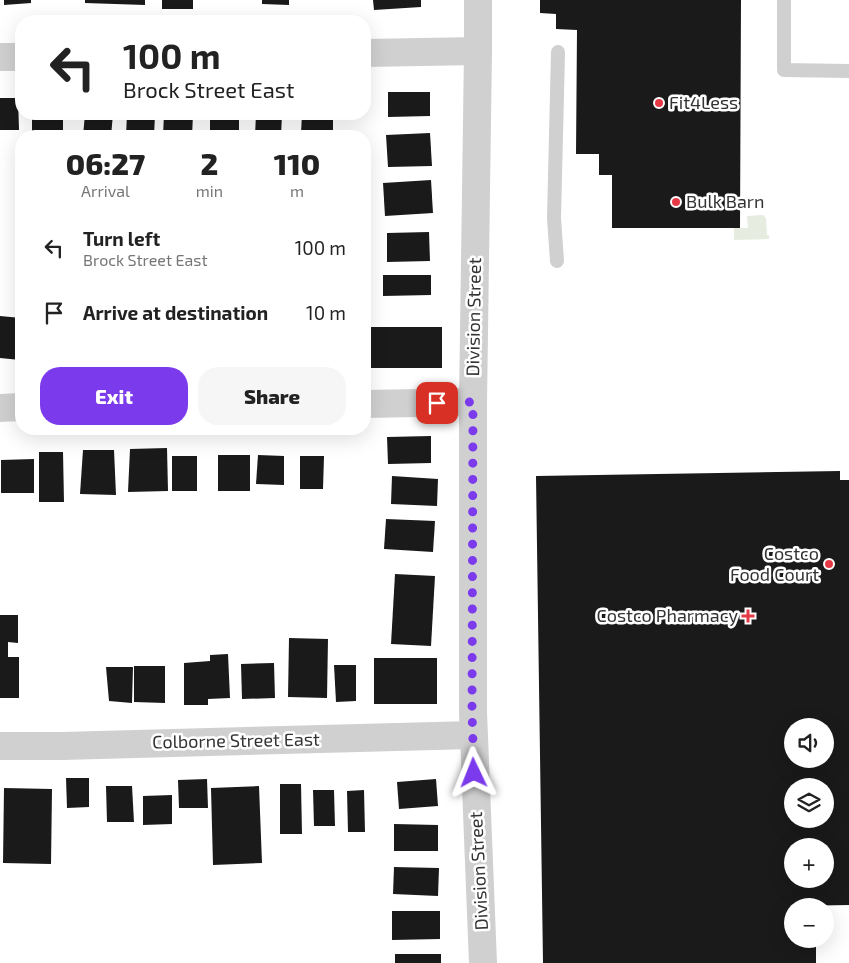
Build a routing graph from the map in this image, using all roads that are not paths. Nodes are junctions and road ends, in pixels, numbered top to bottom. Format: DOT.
graph roads {
  1 [pos="478,0"];
  2 [pos="784,0"];
  3 [pos="478,51"];
  4 [pos="558,52"];
  5 [pos="371,53"];
  6 [pos="0,57"];
  7 [pos="15,57"];
  8 [pos="849,71"];
  9 [pos="557,262"];
  10 [pos="473,402"];
  11 [pos="371,404"];
  12 [pos="15,407"];
  13 [pos="0,408"];
  14 [pos="473,735"];
  15 [pos="0,746"];
  16 [pos="483,963"];
  1 -- 3 [label="street, Division Street"];
  2 -- 8 [label="lane"];
  3 -- 5 [label="street"];
  3 -- 10 [label="street, Division Street"];
  4 -- 9 [label="lane"];
  6 -- 7 [label="street"];
  10 -- 11 [label="street"];
  10 -- 14 [label="street, Division Street"];
  12 -- 13 [label="street"];
  14 -- 15 [label="street, Colborne Street East"];
  14 -- 16 [label="street, Division Street"];
}
